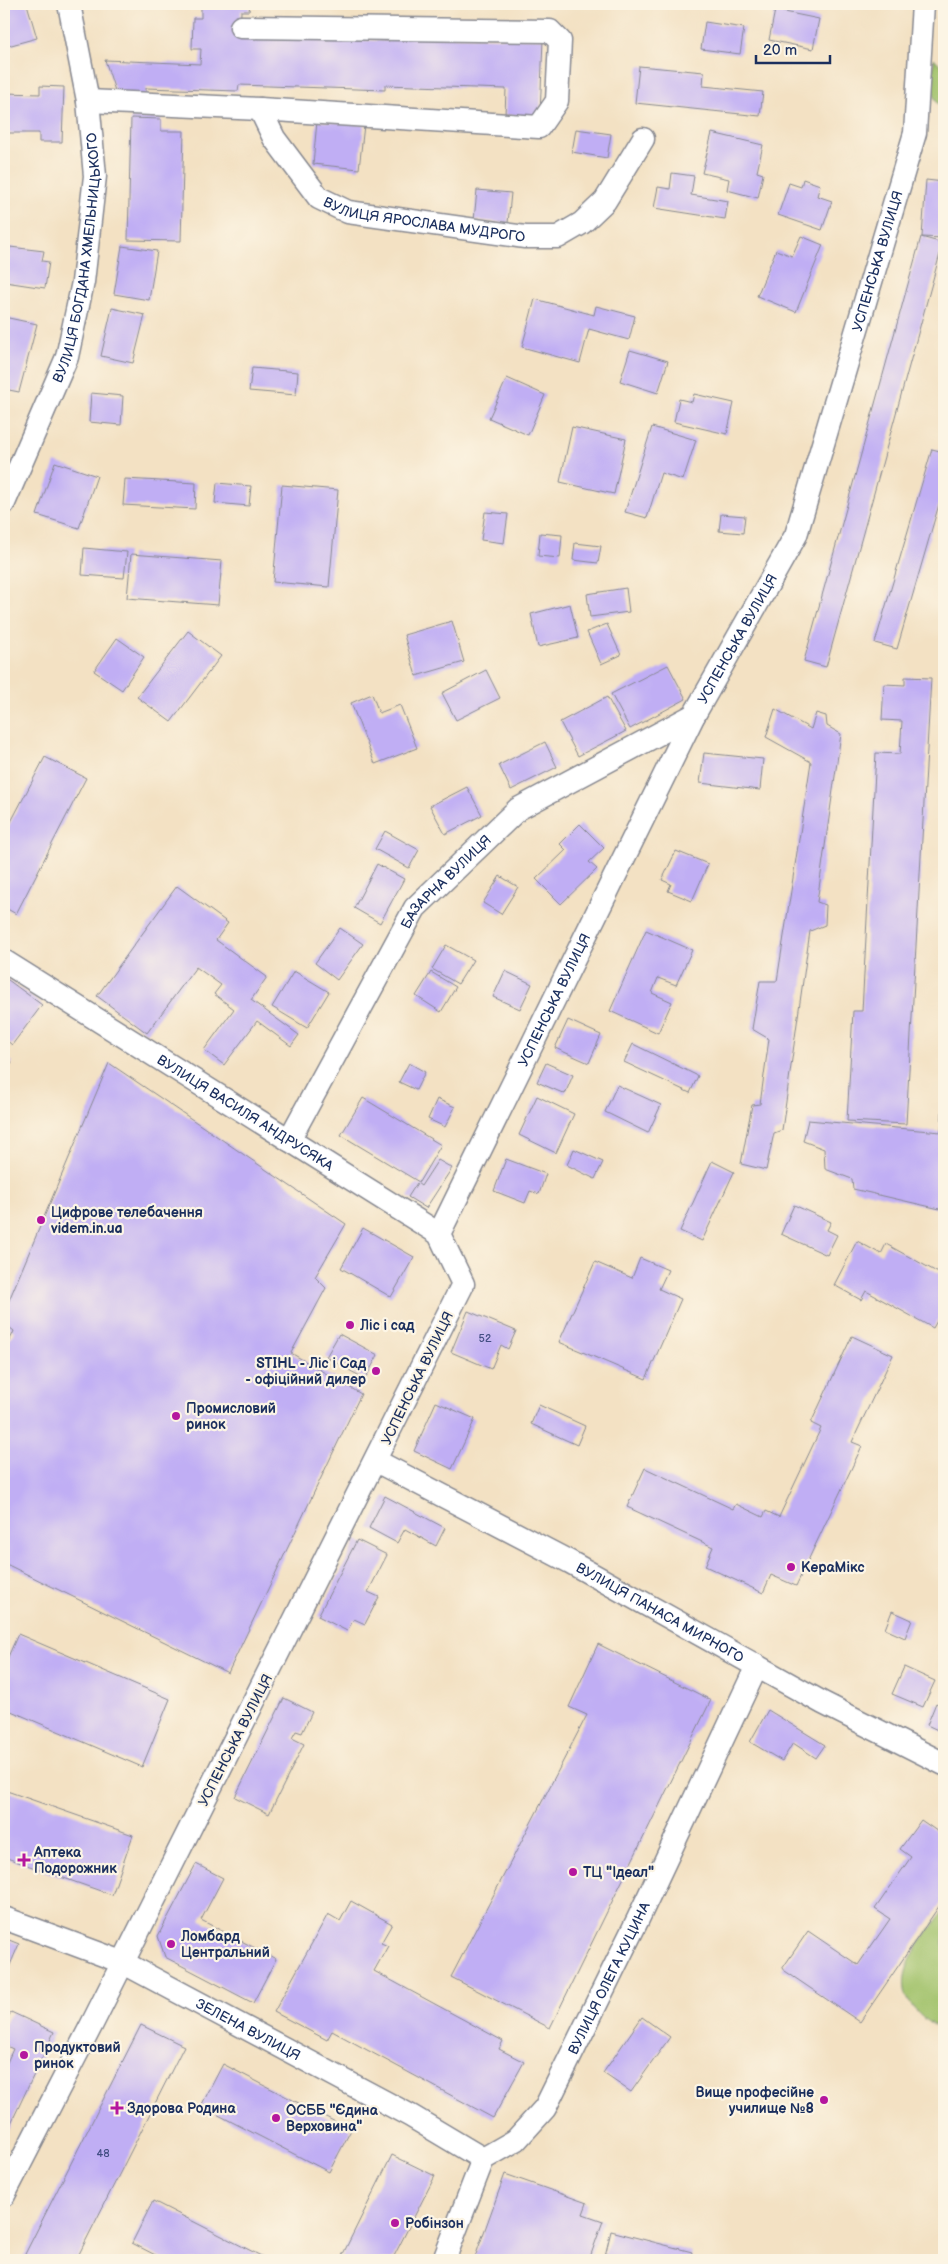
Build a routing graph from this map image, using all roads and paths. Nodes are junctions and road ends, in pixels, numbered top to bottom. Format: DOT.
graph roads {
  1 [pos="69,4"];
  2 [pos="922,4"];
  3 [pos="241,26"];
  4 [pos="88,101"];
  5 [pos="260,109"];
  6 [pos="643,140"];
  7 [pos="4,503"];
  8 [pos="694,714"];
  9 [pos="4,961"];
  10 [pos="289,1140"];
  11 [pos="439,1234"];
  12 [pos="376,1461"];
  13 [pos="757,1666"];
  14 [pos="944,1764"];
  15 [pos="4,1918"];
  16 [pos="122,1962"];
  17 [pos="483,2159"];
  18 [pos="4,2195"];
  19 [pos="444,2260"];
  1 -- 4 [label="street, ВУЛИЦЯ БОГДАНА ХМЕЛЬНИЦЬКОГО"];
  2 -- 8 [label="street, УСПЕНСЬКА ВУЛИЦЯ"];
  3 -- 5 [label="street"];
  4 -- 5 [label="street"];
  4 -- 7 [label="street, ВУЛИЦЯ БОГДАНА ХМЕЛЬНИЦЬКОГО"];
  5 -- 6 [label="street, ВУЛИЦЯ ЯРОСЛАВА МУДРОГО"];
  8 -- 10 [label="street, БАЗАРНА ВУЛИЦЯ"];
  8 -- 11 [label="street, УСПЕНСЬКА ВУЛИЦЯ"];
  9 -- 10 [label="street, ВУЛИЦЯ ВАСИЛЯ АНДРУСЯКА"];
  10 -- 11 [label="street, ВУЛИЦЯ ВАСИЛЯ АНДРУСЯКА"];
  11 -- 12 [label="street, УСПЕНСЬКА ВУЛИЦЯ"];
  12 -- 13 [label="street, ВУЛИЦЯ ПАНАСА МИРНОГО"];
  12 -- 16 [label="street, УСПЕНСЬКА ВУЛИЦЯ"];
  13 -- 14 [label="street, ВУЛИЦЯ ПАНАСА МИРНОГО"];
  13 -- 17 [label="street, ВУЛИЦЯ ОЛЕГА КУЦИНА"];
  15 -- 16 [label="street, ЗЕЛЕНА ВУЛИЦЯ"];
  16 -- 17 [label="street, ЗЕЛЕНА ВУЛИЦЯ"];
  16 -- 18 [label="street, УСПЕНСЬКА ВУЛИЦЯ"];
  17 -- 19 [label="street"];
}
